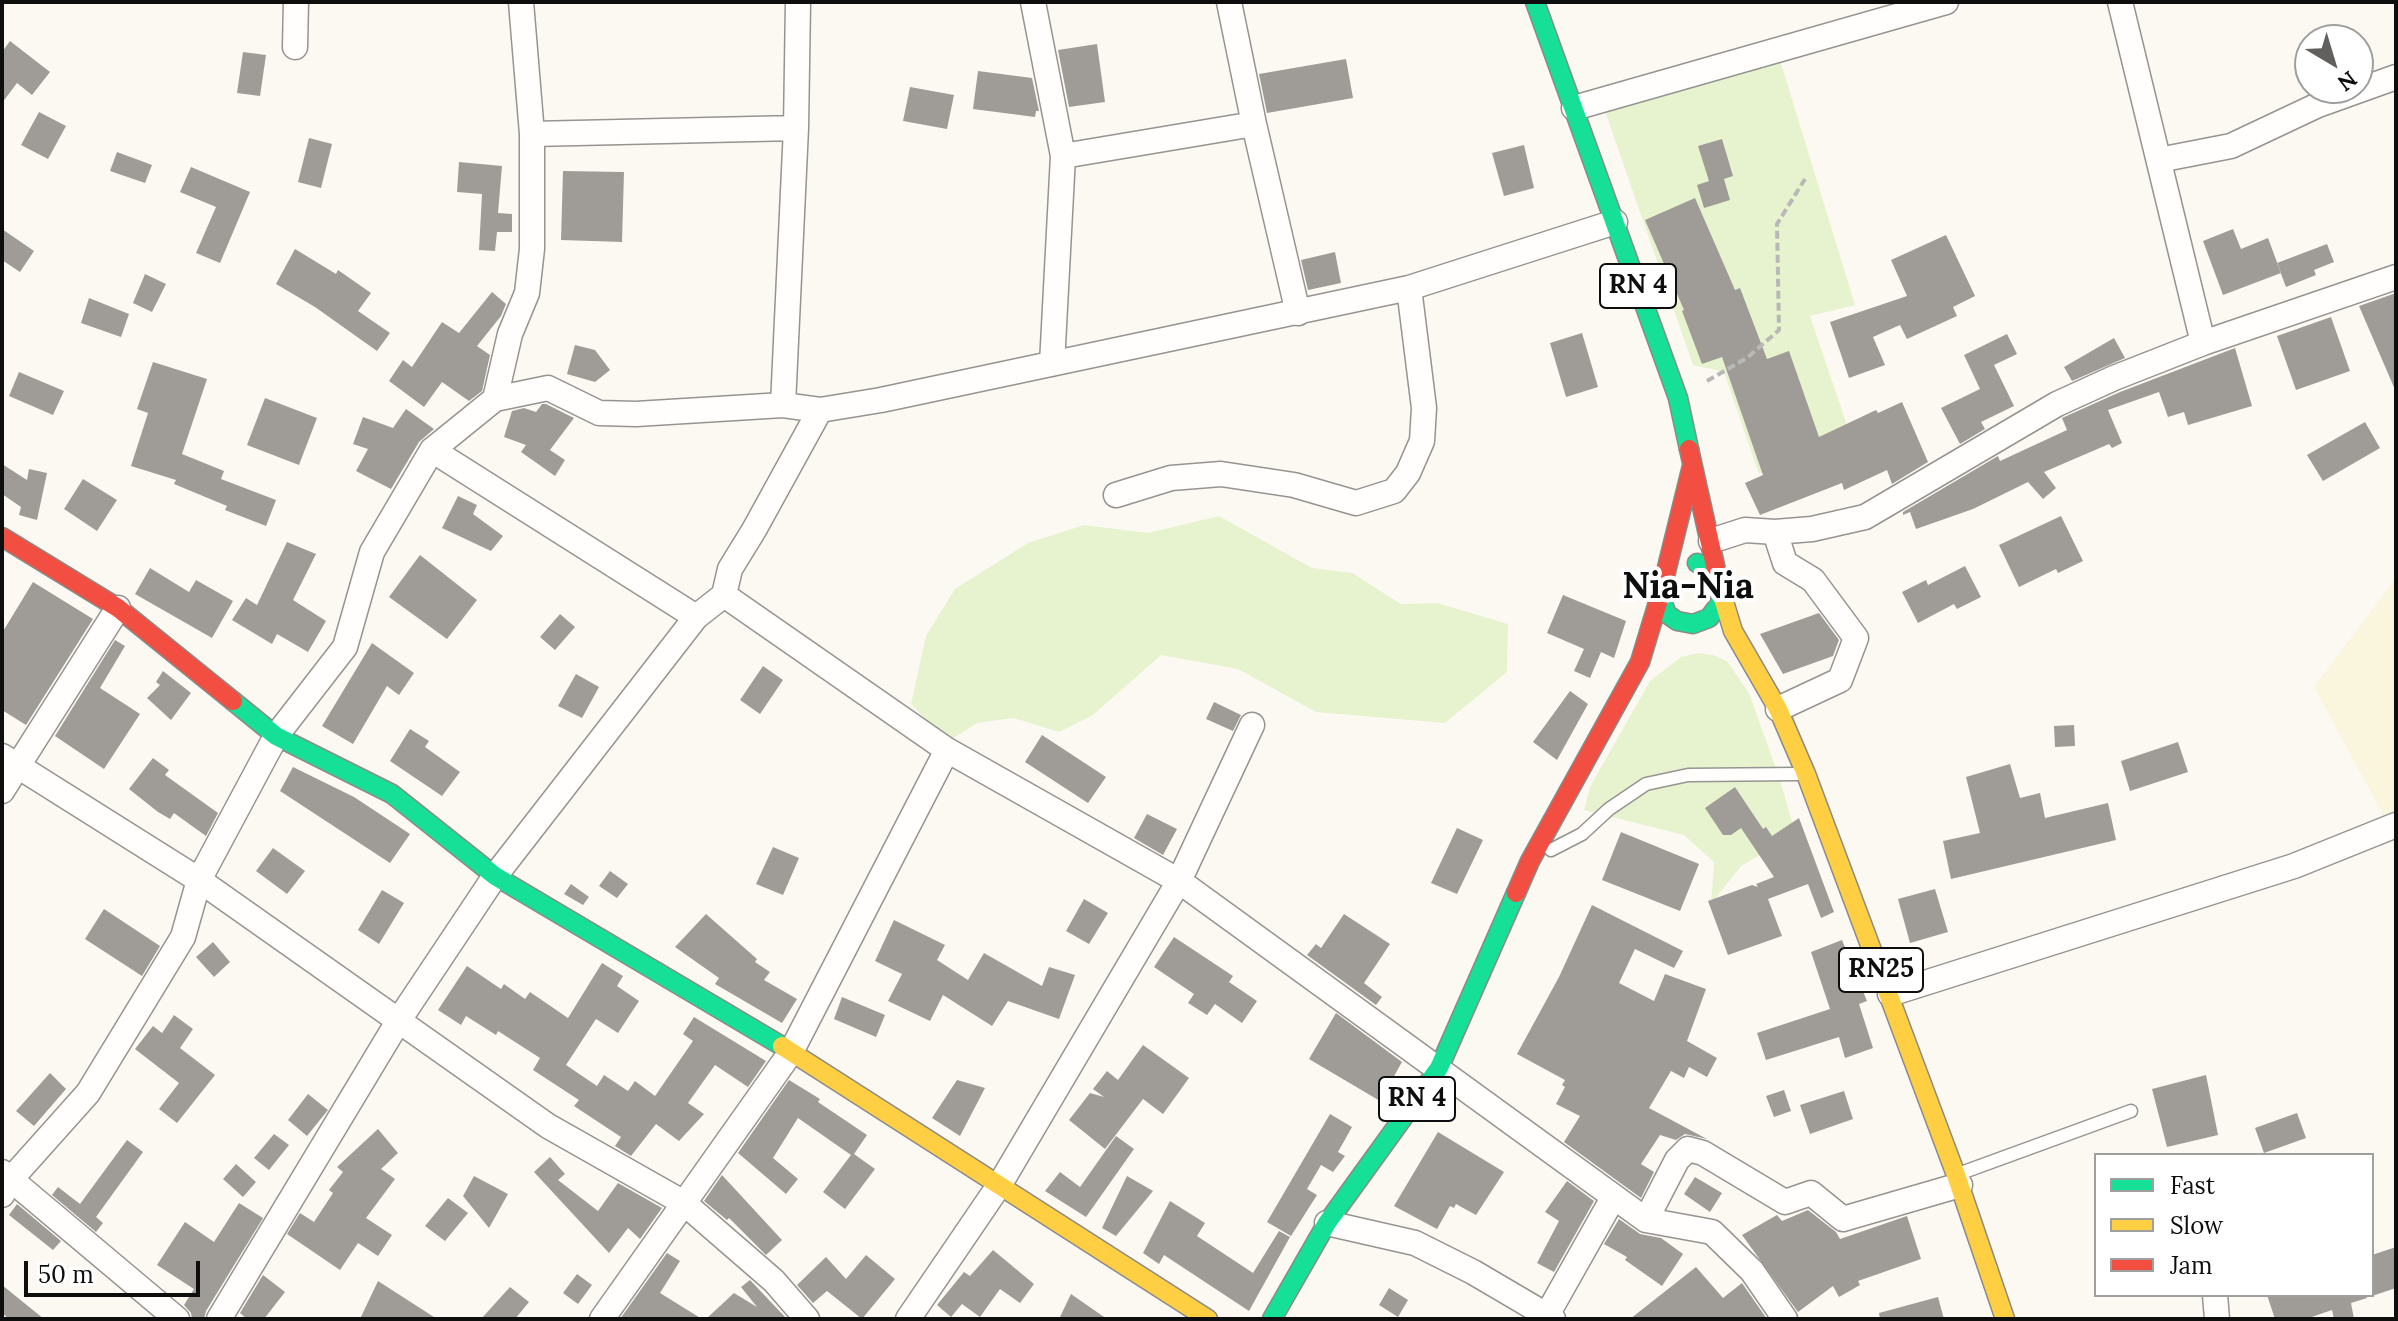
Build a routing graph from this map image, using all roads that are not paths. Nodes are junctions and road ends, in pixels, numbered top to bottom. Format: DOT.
graph roads {
  1 [pos="296,2"];
  2 [pos="521,2"];
  3 [pos="798,2"];
  4 [pos="1033,2"];
  5 [pos="1229,2"];
  6 [pos="1535,2"];
  7 [pos="1946,2"];
  8 [pos="2120,2"];
  9 [pos="295,47"];
  10 [pos="2396,77"];
  11 [pos="1574,108"];
  12 [pos="1254,124"];
  13 [pos="796,128"];
  14 [pos="532,134"];
  15 [pos="1063,156"];
  16 [pos="2159,160"];
  17 [pos="1615,222"];
  18 [pos="2396,277"];
  19 [pos="1409,288"];
  20 [pos="1298,313"];
  21 [pos="2203,343"];
  22 [pos="1052,364"];
  23 [pos="495,399"];
  24 [pos="783,405"];
  25 [pos="820,410"];
  26 [pos="432,450"];
  27 [pos="1692,466"];
  28 [pos="1116,495"];
  29 [pos="1775,532"];
  30 [pos="2,537"];
  31 [pos="1711,541"];
  32 [pos="1720,587"];
  33 [pos="1661,588"];
  34 [pos="724,595"];
  35 [pos="118,608"];
  36 [pos="696,617"];
  37 [pos="1680,631"];
  38 [pos="1733,631"];
  39 [pos="1640,662"];
  40 [pos="1778,709"];
  41 [pos="1252,725"];
  42 [pos="276,736"];
  43 [pos="947,750"];
  44 [pos="10,761"];
  45 [pos="1806,774"];
  46 [pos="2,791"];
  47 [pos="2396,825"];
  48 [pos="1530,861"];
  49 [pos="495,876"];
  50 [pos="199,880"];
  51 [pos="1179,881"];
  52 [pos="1890,994"];
  53 [pos="399,1020"];
  54 [pos="791,1052"];
  55 [pos="1439,1068"];
  56 [pos="2131,1111"];
  57 [pos="1958,1180"];
  58 [pos="5,1182"];
  59 [pos="1000,1184"];
  60 [pos="1613,1198"];
  61 [pos="684,1203"];
  62 [pos="1646,1220"];
  63 [pos="1327,1223"];
  64 [pos="2215,1297"];
  65 [pos="1550,1317"];
  66 [pos="177,1319"];
  67 [pos="219,1319"];
  68 [pos="602,1319"];
  69 [pos="807,1319"];
  70 [pos="908,1319"];
  71 [pos="1208,1319"];
  72 [pos="1272,1319"];
  73 [pos="1785,1319"];
  74 [pos="2006,1319"];
  75 [pos="2217,1319"];
  1 -- 9 [label="street"];
  2 -- 14 [label="street"];
  3 -- 13 [label="street"];
  4 -- 15 [label="street"];
  5 -- 12 [label="street"];
  6 -- 11 [label="main road, RN 4"];
  7 -- 11 [label="street"];
  8 -- 16 [label="street"];
  10 -- 16 [label="street"];
  11 -- 17 [label="main road, RN 4"];
  12 -- 15 [label="street"];
  12 -- 20 [label="street"];
  13 -- 14 [label="street"];
  13 -- 24 [label="street"];
  14 -- 23 [label="street"];
  15 -- 22 [label="street"];
  16 -- 21 [label="street"];
  17 -- 19 [label="street"];
  17 -- 27 [label="main road, RN 4"];
  18 -- 21 [label="street"];
  19 -- 20 [label="street"];
  19 -- 28 [label="street"];
  20 -- 22 [label="street"];
  21 -- 29 [label="street"];
  22 -- 25 [label="street"];
  23 -- 24 [label="street"];
  23 -- 26 [label="street"];
  24 -- 25 [label="street"];
  25 -- 34 [label="street"];
  26 -- 36 [label="street"];
  26 -- 42 [label="street"];
  27 -- 31 [label="main road, RN 4"];
  27 -- 33 [label="main road, RN 4"];
  29 -- 31 [label="street"];
  29 -- 40 [label="street"];
  30 -- 35 [label="main road"];
  31 -- 32 [label="main road, RN 4"];
  32 -- 33 [label="main road"];
  32 -- 37 [label="main road"];
  32 -- 38 [label="main road, RN25"];
  33 -- 37 [label="main road"];
  33 -- 39 [label="main road, RN 4"];
  34 -- 36 [label="street"];
  34 -- 43 [label="street"];
  35 -- 42 [label="main road"];
  35 -- 44 [label="street"];
  36 -- 49 [label="street"];
  37 -- 38 [label="main road"];
  37 -- 39 [label="main road, RN 4"];
  38 -- 40 [label="main road, RN25"];
  39 -- 48 [label="main road, RN 4"];
  40 -- 45 [label="main road, RN25"];
  41 -- 51 [label="street"];
  42 -- 49 [label="main road"];
  42 -- 50 [label="street"];
  43 -- 51 [label="street"];
  43 -- 54 [label="street"];
  44 -- 46 [label="street"];
  44 -- 50 [label="street"];
  45 -- 48 [label="lane"];
  45 -- 52 [label="main road, RN25"];
  47 -- 52 [label="street"];
  48 -- 55 [label="main road, RN 4"];
  49 -- 53 [label="street"];
  49 -- 54 [label="main road"];
  50 -- 53 [label="street"];
  50 -- 58 [label="street"];
  51 -- 55 [label="street"];
  51 -- 59 [label="street"];
  52 -- 57 [label="main road, RN25"];
  53 -- 61 [label="street"];
  53 -- 67 [label="street"];
  54 -- 59 [label="main road"];
  54 -- 61 [label="street"];
  55 -- 60 [label="street"];
  55 -- 63 [label="main road, RN 4"];
  56 -- 57 [label="lane"];
  57 -- 62 [label="street"];
  57 -- 74 [label="main road, RN25"];
  58 -- 66 [label="street"];
  59 -- 70 [label="street"];
  59 -- 71 [label="main road"];
  60 -- 62 [label="street"];
  60 -- 65 [label="street"];
  61 -- 68 [label="street"];
  61 -- 69 [label="street"];
  62 -- 73 [label="street"];
  63 -- 65 [label="street"];
  63 -- 72 [label="main road, RN 4"];
  64 -- 75 [label="street"];
}
